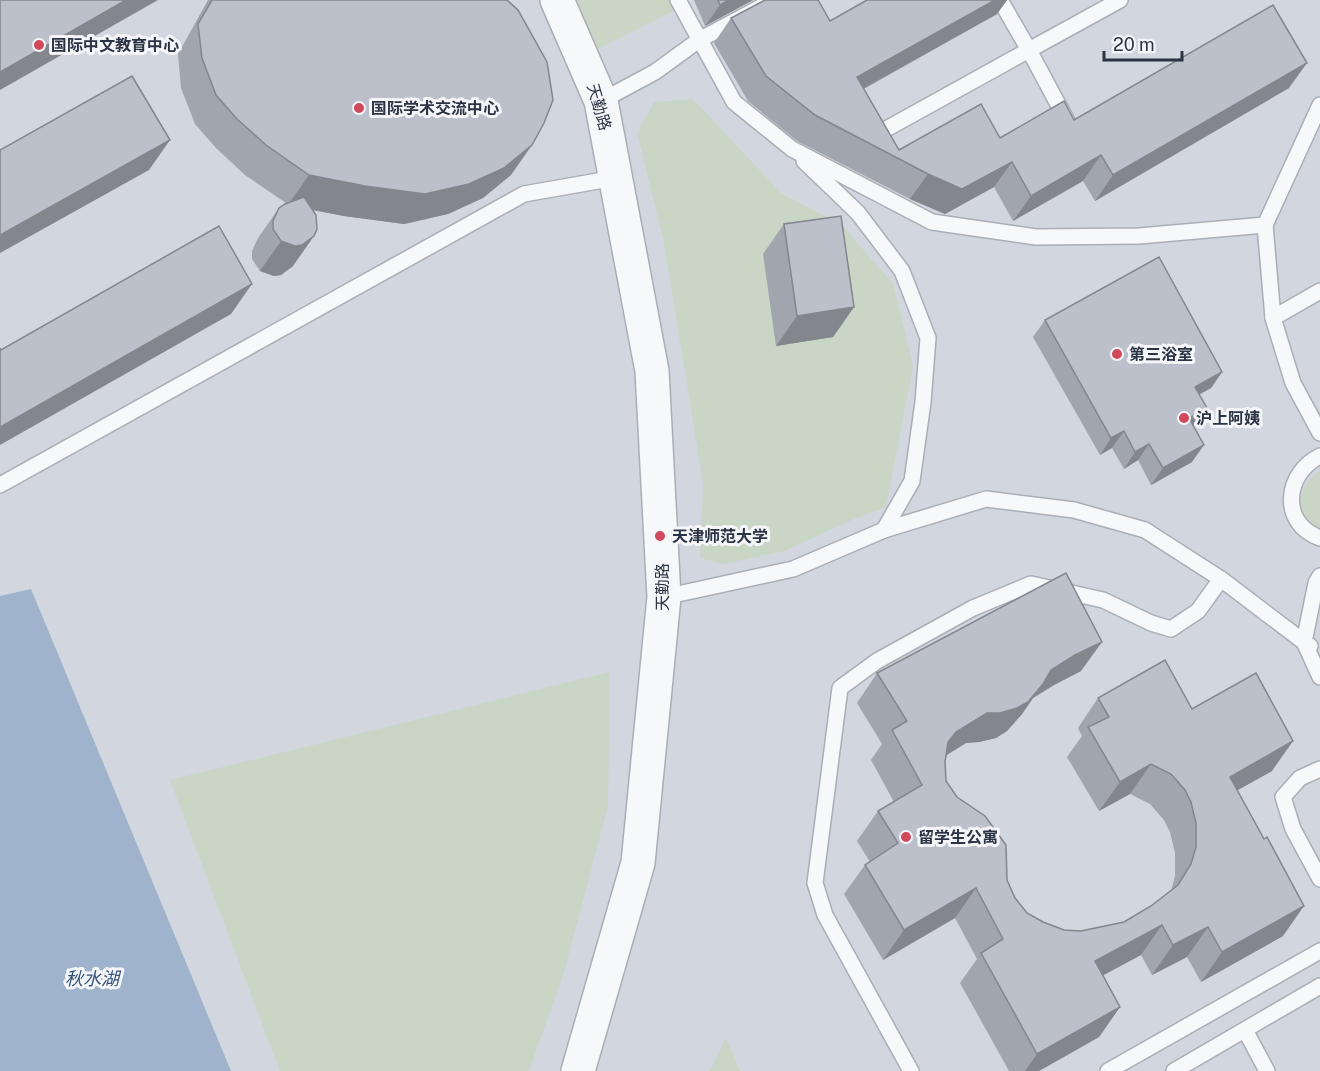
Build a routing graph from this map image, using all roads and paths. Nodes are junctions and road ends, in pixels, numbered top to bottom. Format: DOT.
graph roads {
  1 [pos="557,0"];
  2 [pos="678,0"];
  3 [pos="774,0"];
  4 [pos="1000,0"];
  5 [pos="1120,0"];
  6 [pos="699,40"];
  7 [pos="1029,50"];
  8 [pos="601,101"];
  9 [pos="1319,110"];
  10 [pos="1067,121"];
  11 [pos="879,133"];
  12 [pos="792,149"];
  13 [pos="615,178"];
  14 [pos="1265,225"];
  15 [pos="1320,291"];
  16 [pos="1273,318"];
  17 [pos="1320,433"];
  18 [pos="1320,456"];
  19 [pos="0,484"];
  20 [pos="885,530"];
  21 [pos="1320,538"];
  22 [pos="1320,576"];
  23 [pos="1221,579"];
  24 [pos="664,597"];
  25 [pos="1304,642"];
  26 [pos="1320,653"];
  27 [pos="1320,677"];
  28 [pos="1320,769"];
  29 [pos="1320,879"];
  30 [pos="1320,951"];
  31 [pos="1320,986"];
  32 [pos="1245,1030"];
  33 [pos="578,1071"];
  34 [pos="911,1071"];
  35 [pos="1108,1071"];
  36 [pos="1174,1071"];
  37 [pos="1267,1071"];
  1 -- 8 [label="street, 天勤路"];
  2 -- 6 [label="lane"];
  3 -- 6 [label="lane"];
  4 -- 7 [label="lane"];
  5 -- 7 [label="lane"];
  6 -- 8 [label="lane"];
  6 -- 12 [label="lane"];
  7 -- 10 [label="lane"];
  7 -- 11 [label="lane"];
  8 -- 13 [label="street, 天勤路"];
  9 -- 14 [label="lane"];
  12 -- 14 [label="lane"];
  12 -- 20 [label="lane"];
  13 -- 19 [label="lane"];
  13 -- 24 [label="street, 天勤路"];
  14 -- 16 [label="lane"];
  15 -- 16 [label="lane"];
  16 -- 17 [label="lane"];
  18 -- 21 [label="lane"];
  20 -- 23 [label="lane"];
  20 -- 24 [label="lane"];
  22 -- 25 [label="lane"];
  23 -- 25 [label="lane"];
  23 -- 34 [label="lane"];
  24 -- 33 [label="street, 天勤路"];
  25 -- 26 [label="lane"];
  25 -- 27 [label="lane"];
  28 -- 29 [label="lane"];
  30 -- 35 [label="lane"];
  31 -- 32 [label="lane"];
  32 -- 36 [label="lane"];
  32 -- 37 [label="lane"];
}
